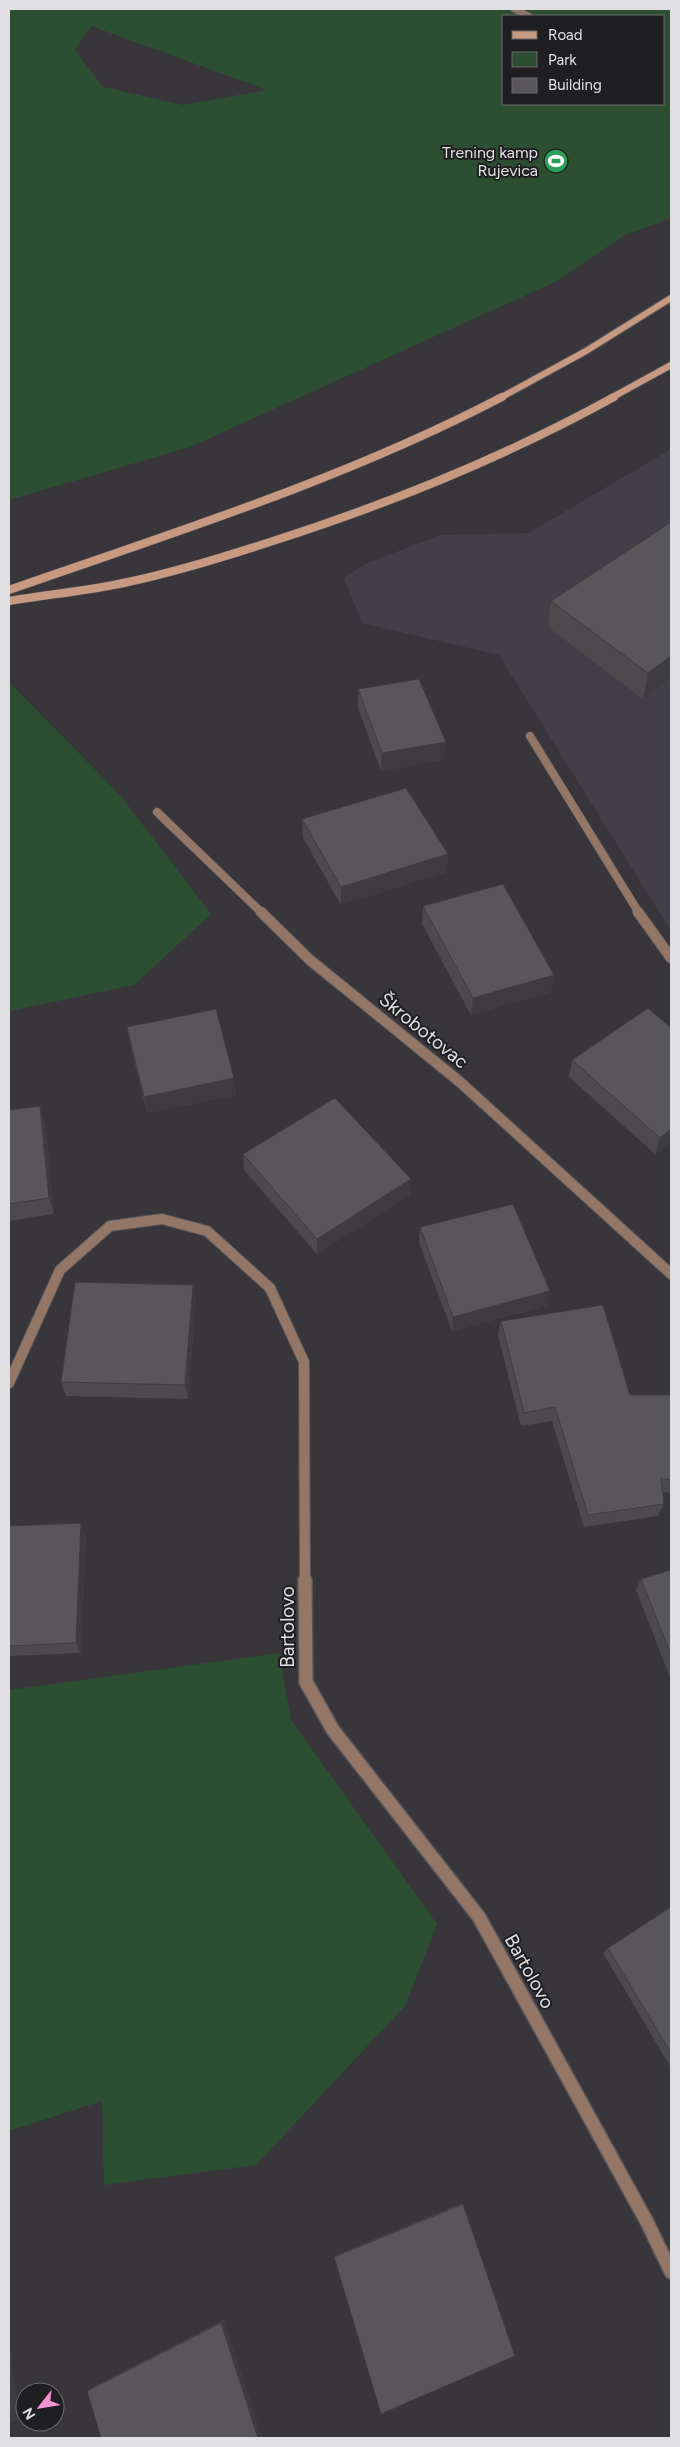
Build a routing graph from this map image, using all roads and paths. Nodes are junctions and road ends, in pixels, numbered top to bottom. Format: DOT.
graph roads {
  1 [pos="514,9"];
  2 [pos="527,15"];
  3 [pos="671,298"];
  4 [pos="671,365"];
  5 [pos="9,590"];
  6 [pos="9,601"];
  7 [pos="530,736"];
  8 [pos="157,812"];
  9 [pos="671,958"];
  10 [pos="671,1274"];
  11 [pos="9,1383"];
  12 [pos="671,2272"];
  1 -- 2 [label="street"];
  3 -- 5 [label="main road"];
  4 -- 6 [label="main road"];
  7 -- 9 [label="street"];
  8 -- 10 [label="street, Škrobotovac"];
  11 -- 12 [label="street, Bartolovo"];
}
